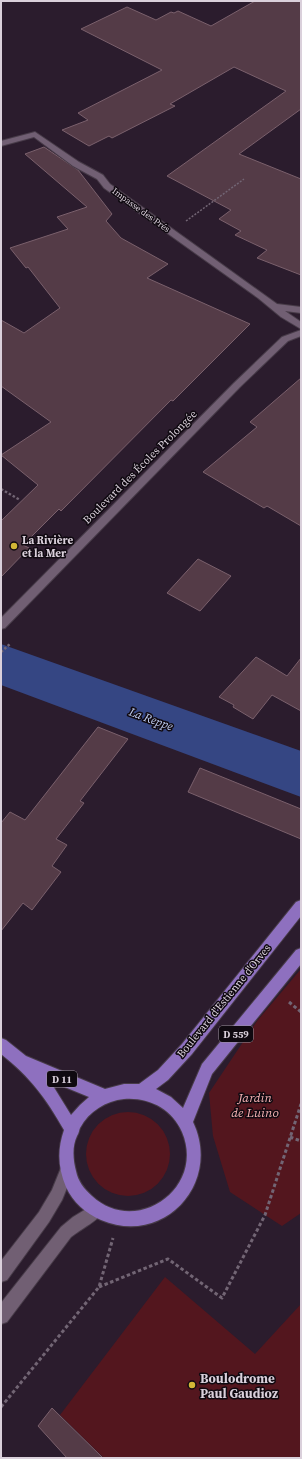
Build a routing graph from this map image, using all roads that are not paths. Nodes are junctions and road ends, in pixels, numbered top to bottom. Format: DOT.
graph roads {
  1 [pos="1,144"];
  2 [pos="276,307"];
  3 [pos="301,310"];
  4 [pos="301,326"];
  5 [pos="301,333"];
  6 [pos="1,625"];
  7 [pos="301,906"];
  8 [pos="301,954"];
  9 [pos="1,1045"];
  10 [pos="20,1060"];
  11 [pos="142,1091"];
  12 [pos="104,1096"];
  13 [pos="185,1123"];
  14 [pos="72,1131"];
  15 [pos="68,1168"];
  16 [pos="96,1211"];
  17 [pos="1,1274"];
  18 [pos="1,1316"];
  1 -- 2 [label="street, Impasse des Prés"];
  2 -- 3 [label="street, Impasse des Prés"];
  2 -- 4 [label="street, Impasse des Prés"];
  5 -- 6 [label="street, Boulevard des Écoles Prolongée"];
  7 -- 11 [label="main road, Boulevard d'Estienne d'Orves"];
  8 -- 13 [label="main road, D 559"];
  9 -- 10 [label="main road, D 11"];
  10 -- 12 [label="main road, D 11"];
  10 -- 14 [label="main road, D 11"];
  11 -- 12 [label="main road"];
  11 -- 13 [label="main road"];
  12 -- 14 [label="main road"];
  13 -- 16 [label="main road"];
  14 -- 15 [label="main road"];
  15 -- 16 [label="main road"];
  15 -- 17 [label="street"];
  16 -- 18 [label="street"];
}
